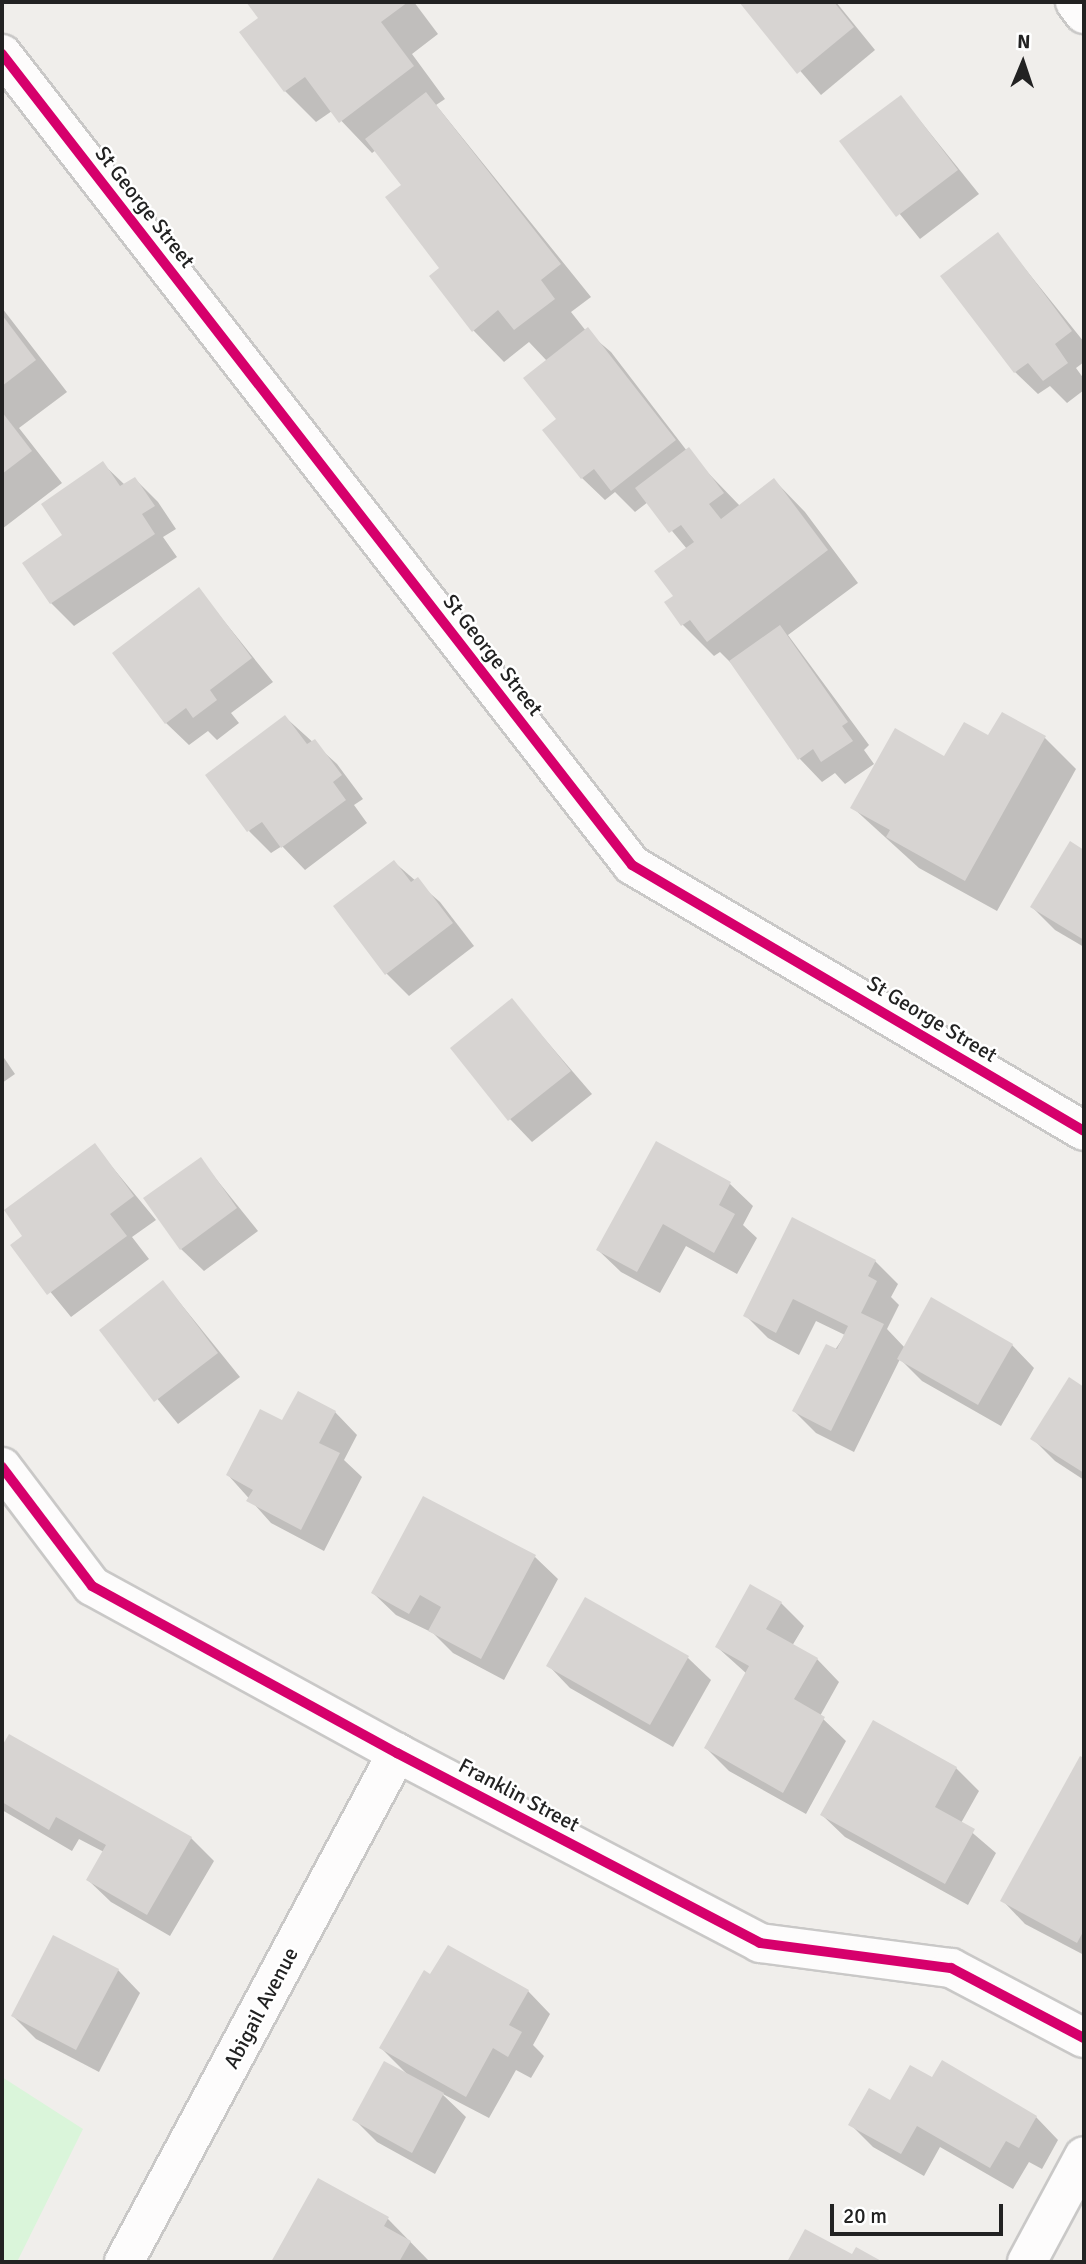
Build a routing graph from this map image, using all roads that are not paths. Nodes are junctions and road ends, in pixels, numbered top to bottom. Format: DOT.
graph roads {
  1 [pos="1075,2"];
  2 [pos="1084,14"];
  3 [pos="2,54"];
  4 [pos="1084,1131"];
  5 [pos="2,1467"];
  6 [pos="397,1753"];
  7 [pos="1084,2038"];
  8 [pos="1084,2156"];
  9 [pos="124,2262"];
  10 [pos="1027,2262"];
  1 -- 2 [label="street"];
  3 -- 4 [label="street, St George Street"];
  5 -- 6 [label="street, Franklin Street"];
  6 -- 7 [label="street, Franklin Street"];
  6 -- 9 [label="street, Abigail Avenue"];
  8 -- 10 [label="street"];
}
